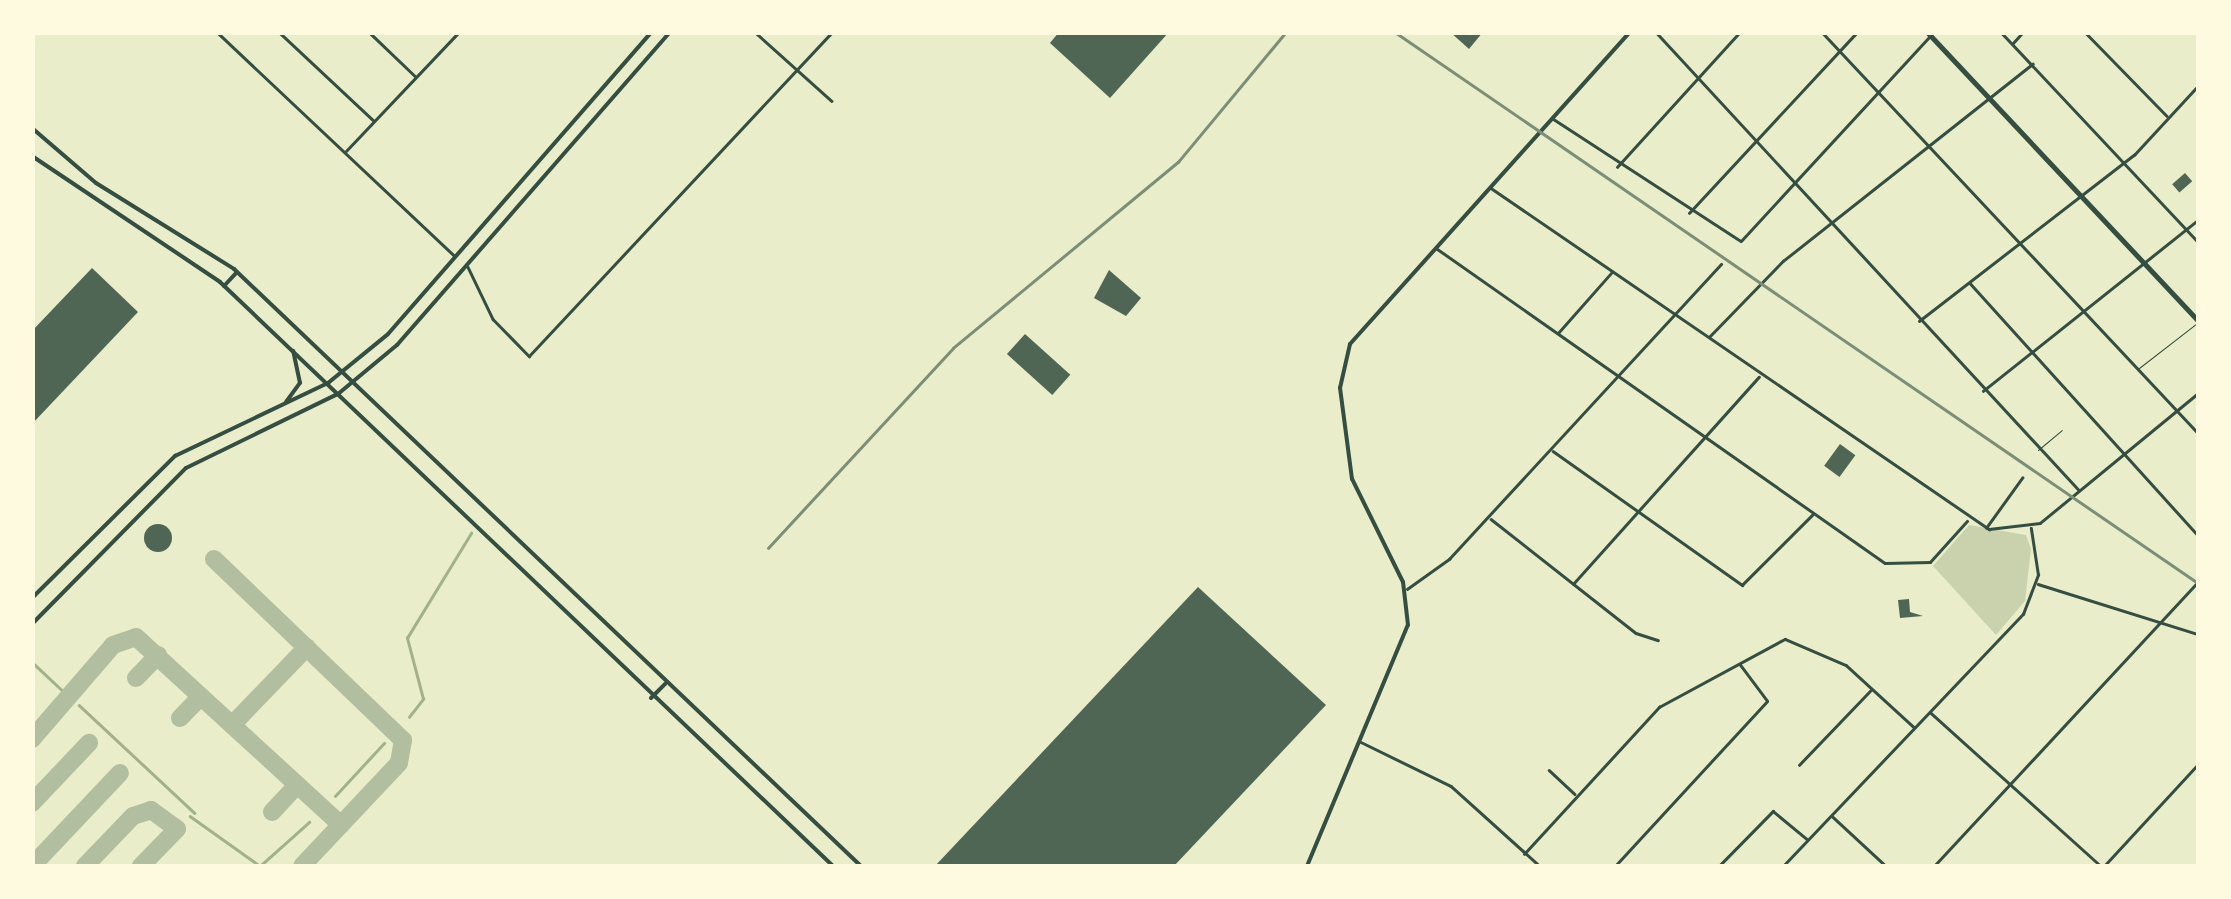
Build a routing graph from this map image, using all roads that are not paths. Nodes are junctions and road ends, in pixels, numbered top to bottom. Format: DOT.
graph roads {
  1 [pos="217,32"];
  2 [pos="234,32"];
  3 [pos="279,32"];
  4 [pos="368,32"];
  5 [pos="650,32"];
  6 [pos="670,32"];
  7 [pos="755,32"];
  8 [pos="832,32"];
  9 [pos="1630,32"];
  10 [pos="1656,32"];
  11 [pos="1740,32"];
  12 [pos="1822,32"];
  13 [pos="1857,32"];
  14 [pos="2002,32"];
  15 [pos="2023,32"];
  16 [pos="2085,32"];
  17 [pos="458,33"];
  18 [pos="1931,34"];
  19 [pos="226,41"];
  20 [pos="2012,44"];
  21 [pos="1840,51"];
  22 [pos="2032,64"];
  23 [pos="798,71"];
  24 [pos="416,78"];
  25 [pos="1699,78"];
  26 [pos="2198,86"];
  27 [pos="1879,93"];
  28 [pos="1989,98"];
  29 [pos="832,101"];
  30 [pos="2168,117"];
  31 [pos="1551,118"];
  32 [pos="573,121"];
  33 [pos="374,122"];
  34 [pos="32,128"];
  35 [pos="585,131"];
  36 [pos="1753,143"];
  37 [pos="1930,146"];
  38 [pos="345,152"];
  39 [pos="32,156"];
  40 [pos="2122,160"];
  41 [pos="1617,167"];
  42 [pos="1793,186"];
  43 [pos="1490,187"];
  44 [pos="2078,194"];
  45 [pos="1688,214"];
  46 [pos="2198,220"];
  47 [pos="1830,224"];
  48 [pos="2187,230"];
  49 [pos="2198,242"];
  50 [pos="2018,244"];
  51 [pos="1435,247"];
  52 [pos="455,256"];
  53 [pos="1721,264"];
  54 [pos="2144,264"];
  55 [pos="467,266"];
  56 [pos="238,272"];
  57 [pos="1612,272"];
  58 [pos="1970,282"];
  59 [pos="224,286"];
  60 [pos="2084,312"];
  61 [pos="1675,315"];
  62 [pos="1918,322"];
  63 [pos="2198,322"];
  64 [pos="1558,333"];
  65 [pos="1708,338"];
  66 [pos="292,347"];
  67 [pos="2035,352"];
  68 [pos="2138,368"];
  69 [pos="343,374"];
  70 [pos="1760,375"];
  71 [pos="1618,376"];
  72 [pos="328,383"];
  73 [pos="352,384"];
  74 [pos="1981,392"];
  75 [pos="338,394"];
  76 [pos="2198,394"];
  77 [pos="286,402"];
  78 [pos="2178,410"];
  79 [pos="2062,430"];
  80 [pos="2198,433"];
  81 [pos="1704,437"];
  82 [pos="1552,449"];
  83 [pos="2038,450"];
  84 [pos="2128,451"];
  85 [pos="2022,478"];
  86 [pos="2080,491"];
  87 [pos="1637,510"];
  88 [pos="1813,514"];
  89 [pos="1489,517"];
  90 [pos="1969,518"];
  91 [pos="1986,528"];
  92 [pos="2030,528"];
  93 [pos="2198,535"];
  94 [pos="2198,582"];
  95 [pos="1573,584"];
  96 [pos="2037,584"];
  97 [pos="1405,590"];
  98 [pos="32,598"];
  99 [pos="2164,618"];
  100 [pos="32,624"];
  101 [pos="2198,634"];
  102 [pos="1658,640"];
  103 [pos="1738,664"];
  104 [pos="664,684"];
  105 [pos="1872,689"];
  106 [pos="651,698"];
  107 [pos="1930,712"];
  108 [pos="1914,727"];
  109 [pos="1625,728"];
  110 [pos="1632,734"];
  111 [pos="1361,742"];
  112 [pos="2198,764"];
  113 [pos="1799,765"];
  114 [pos="1549,770"];
  115 [pos="2011,784"];
  116 [pos="1576,796"];
  117 [pos="1832,816"];
  118 [pos="1808,840"];
  119 [pos="1524,854"];
  120 [pos="832,866"];
  121 [pos="861,866"];
  122 [pos="1307,866"];
  123 [pos="1540,866"];
  124 [pos="1615,866"];
  125 [pos="1719,866"];
  126 [pos="1784,866"];
  127 [pos="1886,866"];
  128 [pos="1934,866"];
  129 [pos="2102,866"];
  1 -- 19 [label="street"];
  2 -- 19 [label="street"];
  3 -- 33 [label="street"];
  4 -- 24 [label="street"];
  5 -- 32 [label="main road"];
  6 -- 35 [label="main road"];
  7 -- 23 [label="street"];
  8 -- 23 [label="street"];
  9 -- 31 [label="main road"];
  10 -- 25 [label="street"];
  11 -- 25 [label="street"];
  12 -- 21 [label="street"];
  13 -- 21 [label="street"];
  14 -- 20 [label="street"];
  15 -- 20 [label="street"];
  16 -- 30 [label="street"];
  17 -- 24 [label="street"];
  18 -- 27 [label="street"];
  18 -- 28 [label="main road"];
  19 -- 38 [label="street"];
  20 -- 22 [label="street"];
  21 -- 27 [label="street"];
  21 -- 36 [label="street"];
  22 -- 28 [label="street"];
  22 -- 40 [label="street"];
  23 -- 29 [label="street"];
  23 -- 55 [label="street"];
  24 -- 33 [label="street"];
  25 -- 36 [label="street"];
  25 -- 41 [label="street"];
  26 -- 30 [label="street"];
  27 -- 37 [label="street"];
  27 -- 42 [label="street"];
  28 -- 37 [label="street"];
  28 -- 44 [label="main road"];
  30 -- 40 [label="street"];
  31 -- 41 [label="street"];
  31 -- 43 [label="main road"];
  32 -- 35 [label="main road"];
  32 -- 52 [label="main road"];
  33 -- 38 [label="street"];
  34 -- 56 [label="main road"];
  35 -- 55 [label="main road"];
  36 -- 42 [label="street"];
  36 -- 45 [label="street"];
  37 -- 47 [label="street"];
  37 -- 50 [label="street"];
  38 -- 52 [label="street"];
  39 -- 59 [label="main road"];
  40 -- 44 [label="street"];
  40 -- 48 [label="street"];
  41 -- 45 [label="street"];
  42 -- 45 [label="street"];
  42 -- 47 [label="street"];
  43 -- 51 [label="main road"];
  43 -- 57 [label="street"];
  44 -- 50 [label="street"];
  44 -- 54 [label="main road"];
  46 -- 48 [label="street"];
  47 -- 62 [label="street"];
  47 -- 65 [label="street"];
  48 -- 49 [label="street"];
  48 -- 54 [label="street"];
  50 -- 58 [label="street"];
  50 -- 60 [label="street"];
  51 -- 64 [label="street"];
  51 -- 97 [label="main road"];
  52 -- 55 [label="main road"];
  52 -- 69 [label="main road"];
  53 -- 61 [label="street"];
  54 -- 60 [label="street"];
  54 -- 63 [label="main road"];
  55 -- 73 [label="main road"];
  56 -- 59 [label="main road"];
  56 -- 69 [label="main road"];
  57 -- 61 [label="street"];
  57 -- 64 [label="street"];
  58 -- 62 [label="street"];
  58 -- 67 [label="street"];
  59 -- 66 [label="main road"];
  60 -- 67 [label="street"];
  60 -- 68 [label="street"];
  61 -- 65 [label="street"];
  61 -- 71 [label="street"];
  62 -- 74 [label="street"];
  63 -- 68 [label="lane"];
  64 -- 71 [label="street"];
  65 -- 70 [label="street"];
  66 -- 72 [label="main road"];
  66 -- 77 [label="main road"];
  67 -- 74 [label="street"];
  67 -- 84 [label="street"];
  68 -- 78 [label="street"];
  69 -- 72 [label="main road"];
  69 -- 73 [label="main road"];
  70 -- 81 [label="street"];
  70 -- 90 [label="street"];
  71 -- 81 [label="street"];
  71 -- 82 [label="street"];
  72 -- 75 [label="main road"];
  72 -- 77 [label="main road"];
  73 -- 75 [label="main road"];
  73 -- 104 [label="main road"];
  74 -- 83 [label="street"];
  75 -- 100 [label="main road"];
  75 -- 106 [label="main road"];
  76 -- 78 [label="street"];
  77 -- 98 [label="main road"];
  78 -- 80 [label="street"];
  78 -- 84 [label="street"];
  79 -- 83 [label="lane"];
  81 -- 87 [label="street"];
  81 -- 88 [label="street"];
  82 -- 87 [label="street"];
  82 -- 89 [label="street"];
  83 -- 86 [label="street"];
  84 -- 86 [label="street"];
  84 -- 93 [label="street"];
  85 -- 91 [label="street"];
  86 -- 92 [label="street"];
  87 -- 88 [label="street"];
  87 -- 95 [label="street"];
  88 -- 90 [label="street"];
  89 -- 95 [label="street"];
  89 -- 97 [label="street"];
  90 -- 91 [label="street"];
  91 -- 92 [label="street"];
  92 -- 96 [label="street"];
  94 -- 99 [label="street"];
  95 -- 102 [label="street"];
  96 -- 99 [label="street"];
  96 -- 107 [label="street"];
  97 -- 111 [label="main road"];
  99 -- 101 [label="street"];
  99 -- 115 [label="street"];
  103 -- 105 [label="street"];
  103 -- 110 [label="street"];
  103 -- 124 [label="street"];
  104 -- 106 [label="main road"];
  104 -- 121 [label="main road"];
  105 -- 108 [label="street"];
  105 -- 113 [label="street"];
  106 -- 120 [label="main road"];
  107 -- 108 [label="street"];
  107 -- 115 [label="street"];
  108 -- 117 [label="street"];
  109 -- 110 [label="street"];
  110 -- 116 [label="street"];
  111 -- 119 [label="street"];
  111 -- 122 [label="main road"];
  112 -- 129 [label="street"];
  114 -- 116 [label="street"];
  115 -- 128 [label="street"];
  115 -- 129 [label="street"];
  116 -- 119 [label="street"];
  117 -- 118 [label="street"];
  117 -- 127 [label="street"];
  118 -- 125 [label="street"];
  118 -- 126 [label="street"];
  119 -- 123 [label="street"];
}
